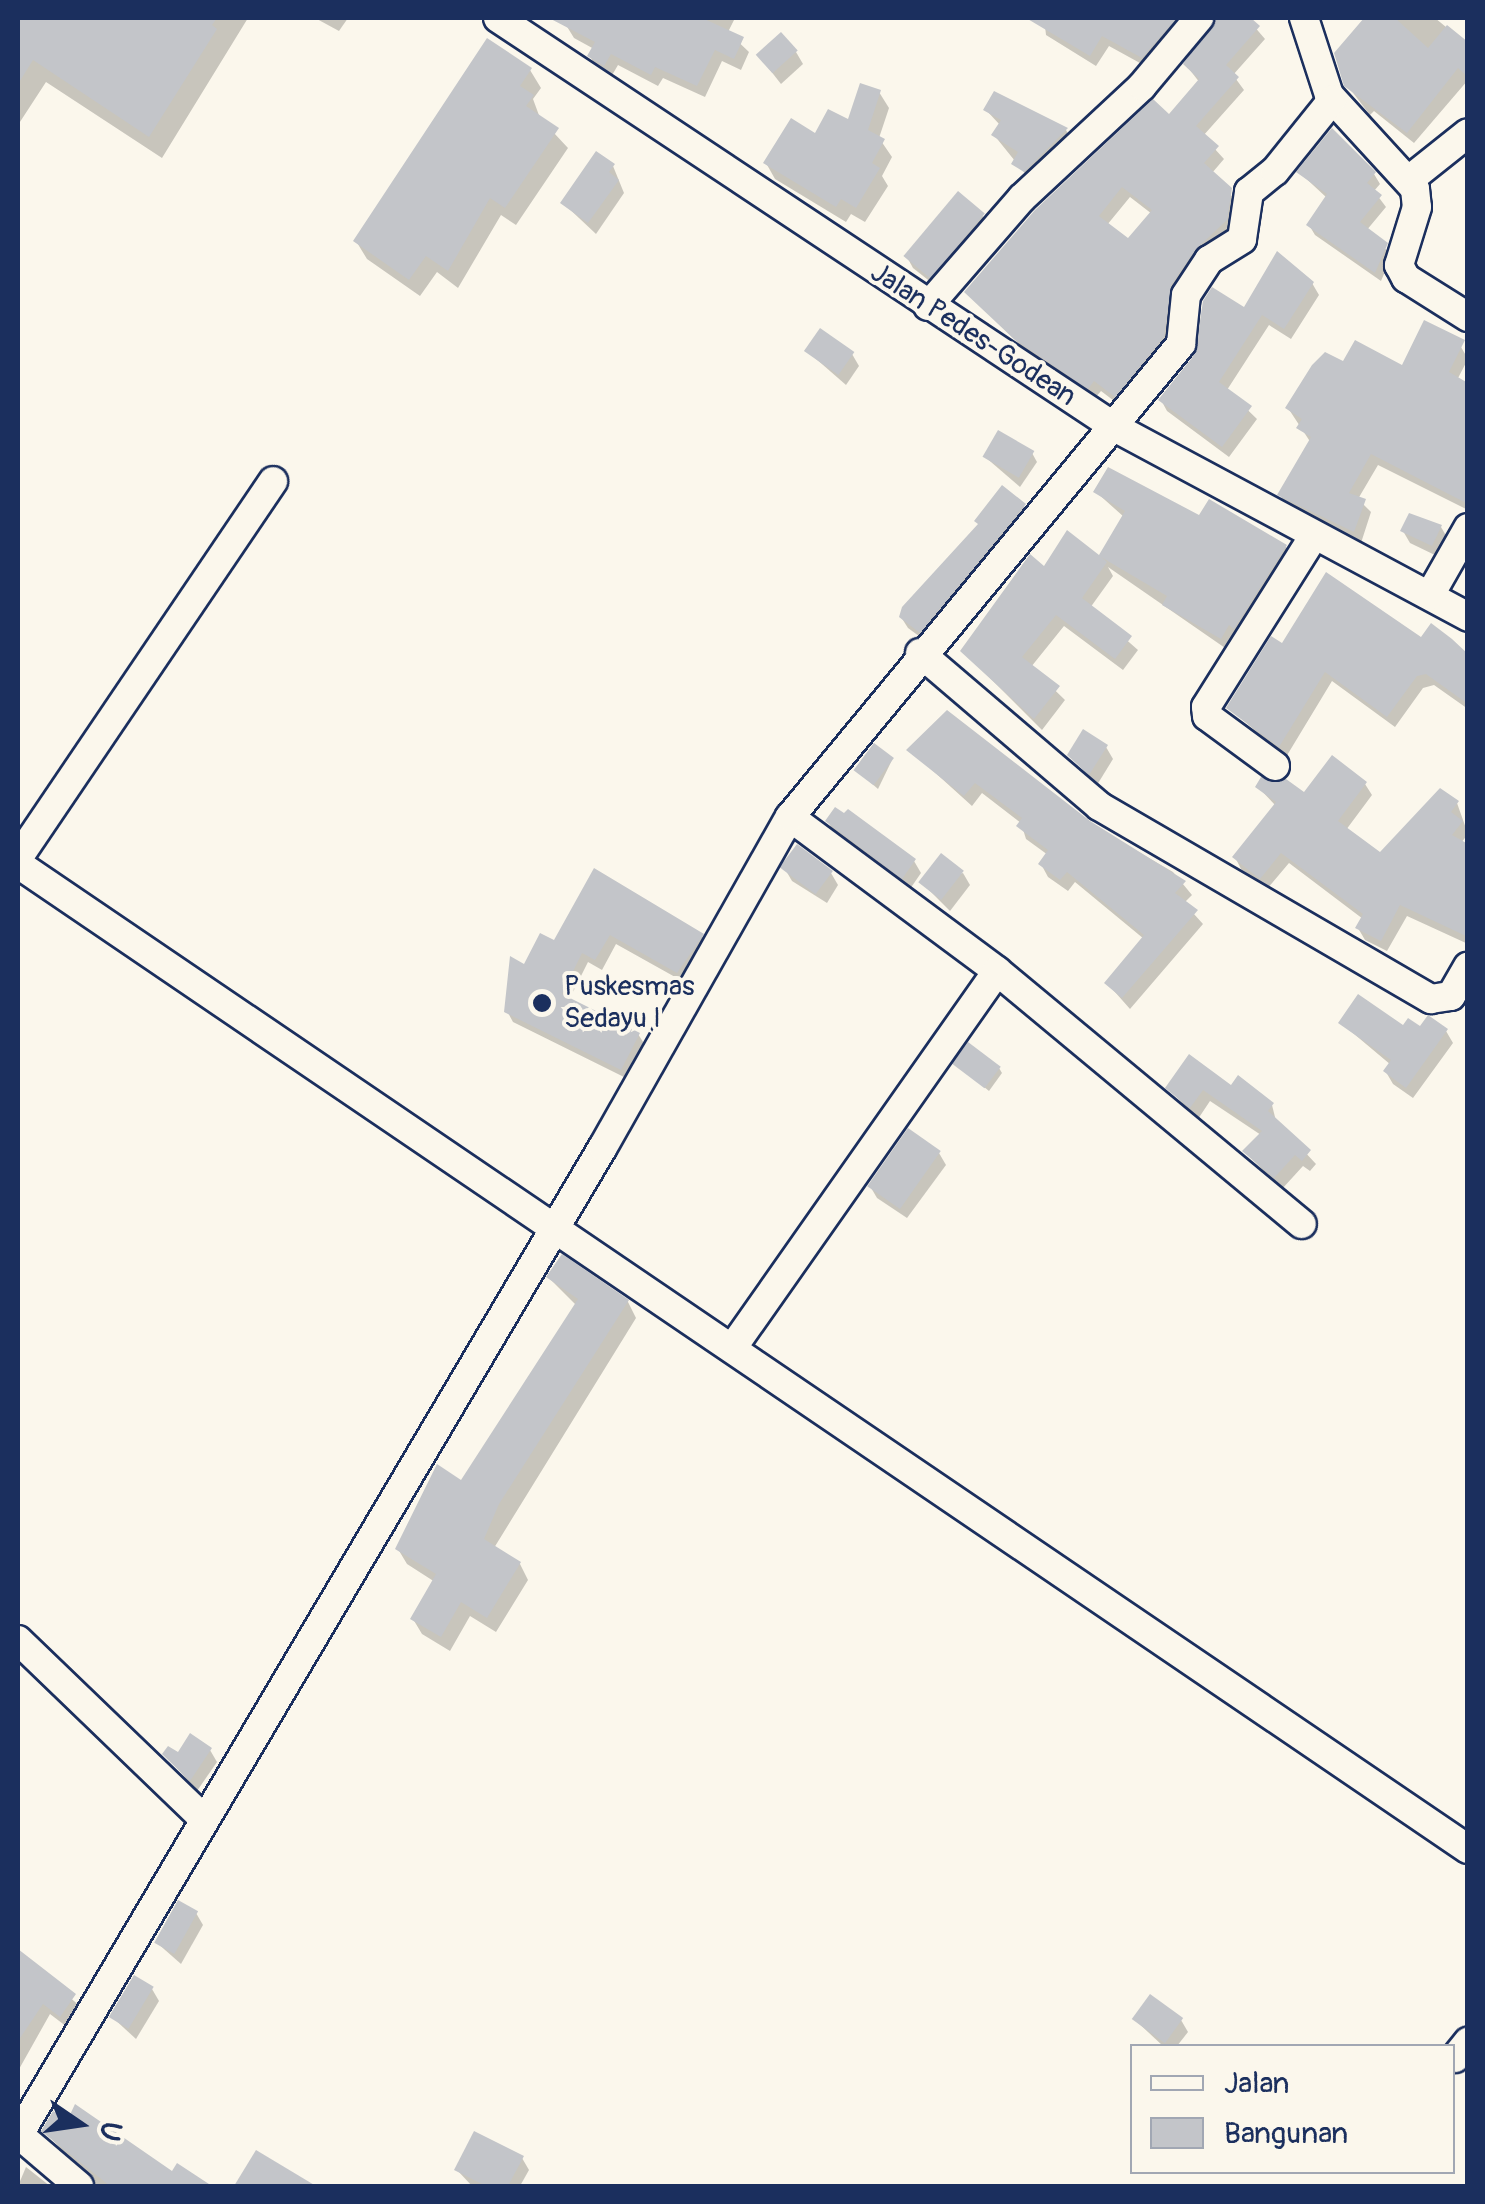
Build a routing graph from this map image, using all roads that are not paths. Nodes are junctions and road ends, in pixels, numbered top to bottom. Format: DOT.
graph roads {
  1 [pos="498,18"];
  2 [pos="1199,18"];
  3 [pos="1304,18"];
  4 [pos="1332,100"];
  5 [pos="1468,133"];
  6 [pos="1409,180"];
  7 [pos="928,306"];
  8 [pos="1466,313"];
  9 [pos="1116,428"];
  10 [pos="273,481"];
  11 [pos="1468,528"];
  12 [pos="1313,536"];
  13 [pos="1430,595"];
  14 [pos="1468,617"];
  15 [pos="920,653"];
  16 [pos="1275,766"];
  17 [pos="790,817"];
  18 [pos="18,861"];
  19 [pos="1468,967"];
  20 [pos="997,971"];
  21 [pos="553,1224"];
  22 [pos="1302,1224"];
  23 [pos="734,1347"];
  24 [pos="18,1640"];
  25 [pos="202,1816"];
  26 [pos="1468,1849"];
  27 [pos="18,2135"];
  28 [pos="79,2186"];
  1 -- 7 [label="street, Jalan Pedes-Godean"];
  2 -- 7 [label="street"];
  3 -- 4 [label="street"];
  4 -- 6 [label="street"];
  4 -- 9 [label="street"];
  5 -- 6 [label="street"];
  6 -- 8 [label="street"];
  7 -- 9 [label="street, Jalan Pedes-Godean"];
  9 -- 12 [label="street, Jalan Pedes-Godean"];
  9 -- 15 [label="street"];
  10 -- 18 [label="street"];
  11 -- 13 [label="street"];
  12 -- 13 [label="street, Jalan Pedes-Godean"];
  12 -- 16 [label="street"];
  13 -- 14 [label="street, Jalan Pedes-Godean"];
  15 -- 17 [label="street"];
  15 -- 19 [label="street"];
  17 -- 20 [label="street"];
  17 -- 21 [label="street"];
  18 -- 21 [label="street"];
  20 -- 22 [label="street"];
  20 -- 23 [label="street"];
  21 -- 23 [label="street"];
  21 -- 25 [label="street"];
  23 -- 26 [label="street"];
  24 -- 25 [label="street"];
  25 -- 27 [label="street"];
  27 -- 28 [label="street"];
}
